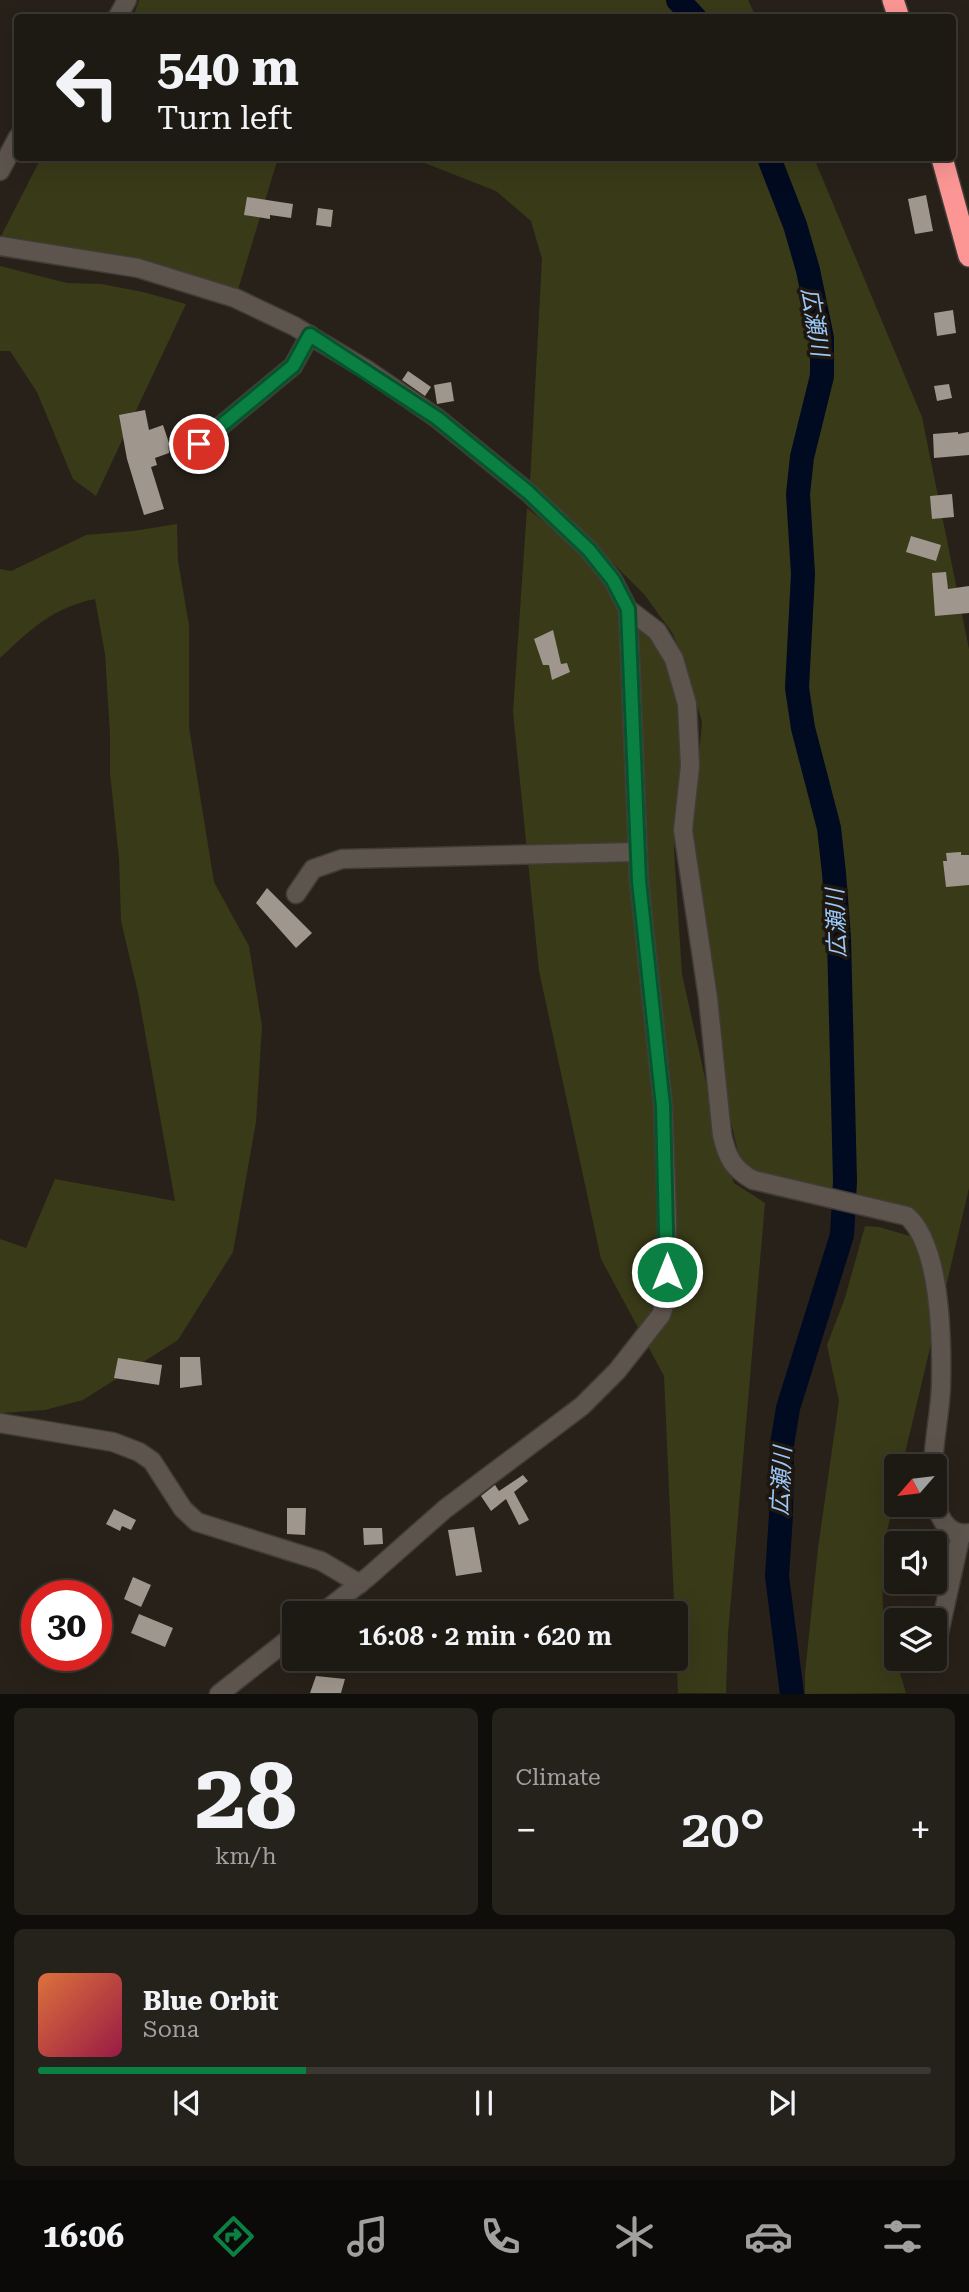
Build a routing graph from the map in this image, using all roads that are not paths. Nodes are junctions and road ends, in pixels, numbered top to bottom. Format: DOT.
graph roads {
  1 [pos="14,145"];
  2 [pos="943,161"];
  3 [pos="0,171"];
  4 [pos="0,246"];
  5 [pos="969,256"];
  6 [pos="310,335"];
  7 [pos="179,448"];
  8 [pos="628,609"];
  9 [pos="637,852"];
  10 [pos="296,894"];
  11 [pos="0,1423"];
  12 [pos="934,1454"];
  13 [pos="941,1517"];
  14 [pos="965,1534"];
  15 [pos="360,1584"];
  16 [pos="338,1601"];
  17 [pos="946,1608"];
  18 [pos="282,1644"];
  19 [pos="219,1693"];
  1 -- 3 [label="street"];
  2 -- 5 [label="highway"];
  4 -- 6 [label="street"];
  6 -- 7 [label="street"];
  6 -- 8 [label="street"];
  8 -- 9 [label="street"];
  8 -- 12 [label="street"];
  9 -- 10 [label="street"];
  9 -- 15 [label="street"];
  11 -- 15 [label="street"];
  13 -- 14 [label="street"];
  14 -- 17 [label="street"];
  15 -- 16 [label="street"];
  18 -- 19 [label="street"];
}
